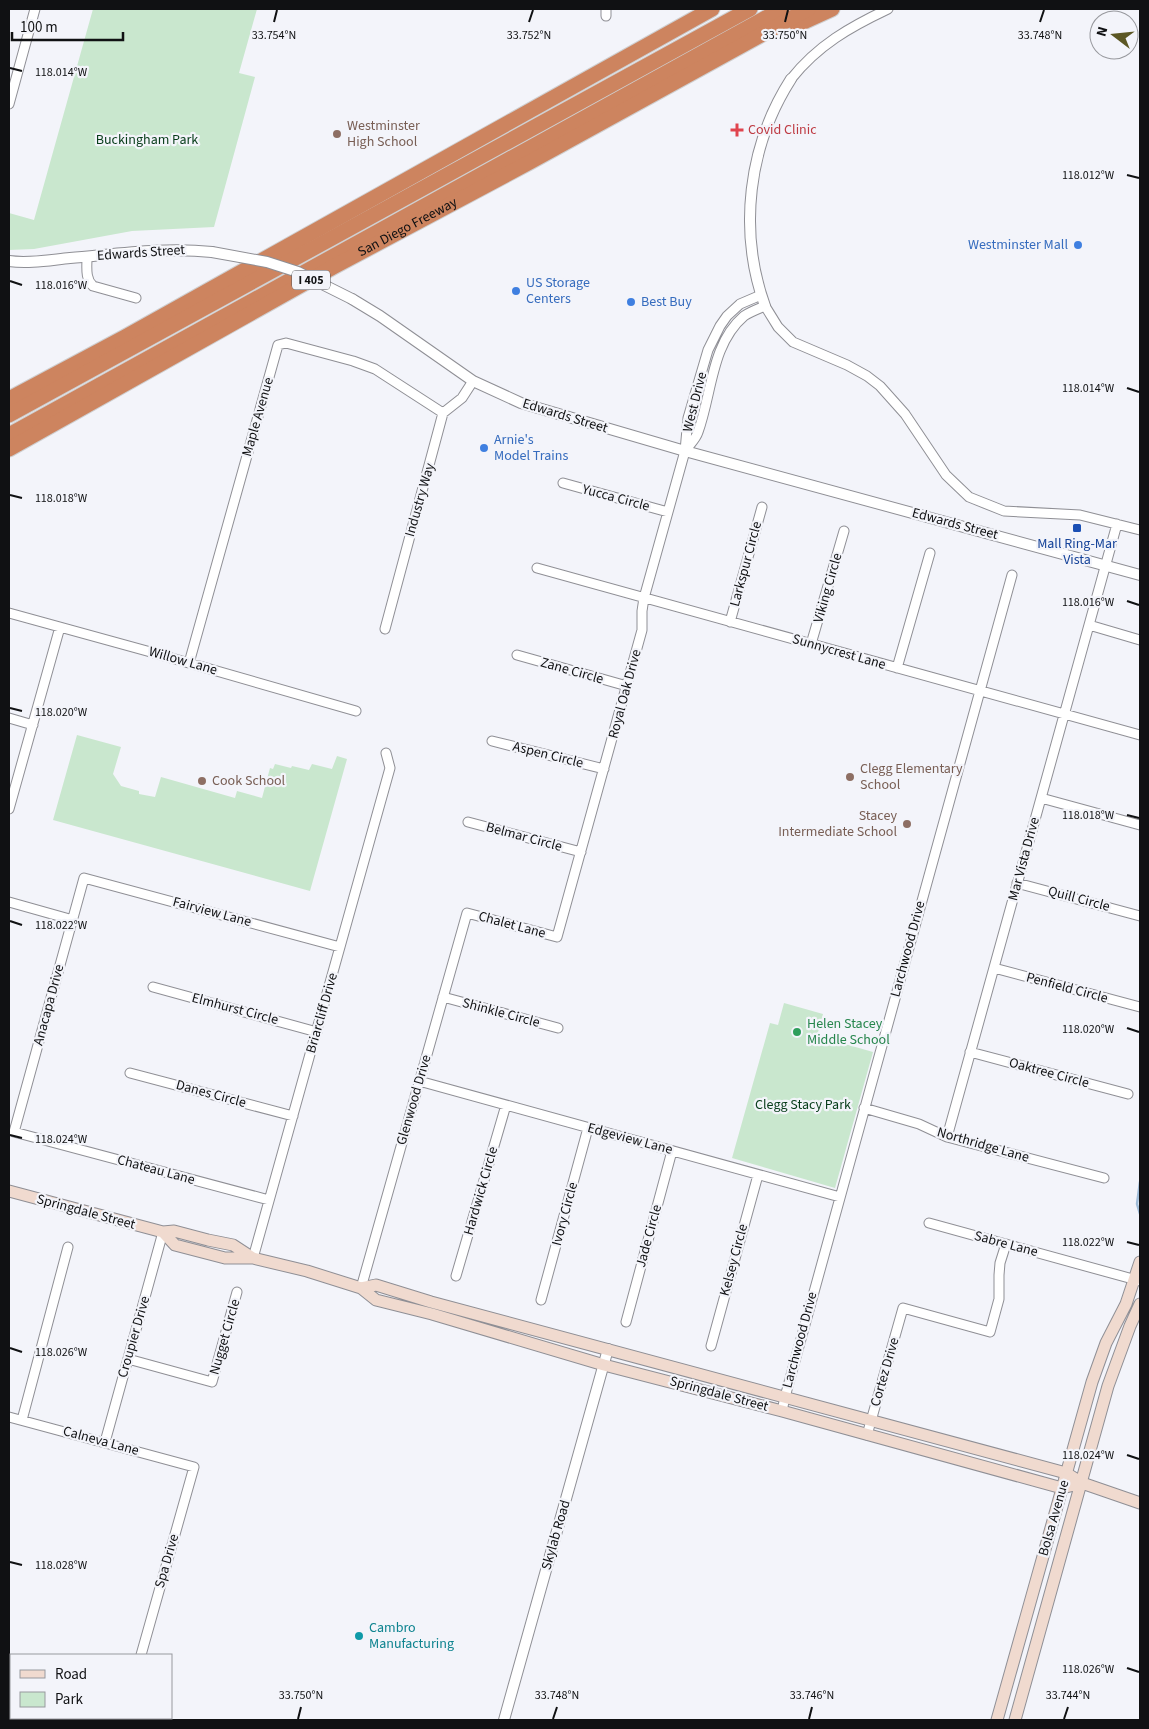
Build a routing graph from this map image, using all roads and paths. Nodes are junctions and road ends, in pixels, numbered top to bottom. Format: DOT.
graph roads {
  1 [pos="35,9"];
  2 [pos="712,9"];
  3 [pos="750,9"];
  4 [pos="782,9"];
  5 [pos="794,9"];
  6 [pos="808,9"];
  7 [pos="832,9"];
  8 [pos="888,9"];
  9 [pos="740,32"];
  10 [pos="720,58"];
  11 [pos="791,79"];
  12 [pos="665,80"];
  13 [pos="9,104"];
  14 [pos="613,108"];
  15 [pos="87,257"];
  16 [pos="9,261"];
  17 [pos="761,295"];
  18 [pos="136,298"];
  19 [pos="765,306"];
  20 [pos="473,381"];
  21 [pos="9,400"];
  22 [pos="443,413"];
  23 [pos="9,415"];
  24 [pos="9,435"];
  25 [pos="9,449"];
  26 [pos="685,451"];
  27 [pos="563,483"];
  28 [pos="762,507"];
  29 [pos="668,512"];
  30 [pos="1117,524"];
  31 [pos="1140,530"];
  32 [pos="844,531"];
  33 [pos="930,553"];
  34 [pos="1105,565"];
  35 [pos="537,568"];
  36 [pos="1012,575"];
  37 [pos="1140,575"];
  38 [pos="644,598"];
  39 [pos="9,613"];
  40 [pos="730,622"];
  41 [pos="1089,625"];
  42 [pos="60,627"];
  43 [pos="385,629"];
  44 [pos="1140,640"];
  45 [pos="811,644"];
  46 [pos="517,655"];
  47 [pos="189,663"];
  48 [pos="898,668"];
  49 [pos="627,686"];
  50 [pos="980,691"];
  51 [pos="356,711"];
  52 [pos="1064,714"];
  53 [pos="9,718"];
  54 [pos="33,724"];
  55 [pos="1140,735"];
  56 [pos="492,741"];
  57 [pos="386,753"];
  58 [pos="604,769"];
  59 [pos="1041,798"];
  60 [pos="9,809"];
  61 [pos="468,822"];
  62 [pos="1140,825"];
  63 [pos="581,852"];
  64 [pos="84,878"];
  65 [pos="1017,883"];
  66 [pos="9,902"];
  67 [pos="467,913"];
  68 [pos="1140,916"];
  69 [pos="72,920"];
  70 [pos="557,937"];
  71 [pos="340,946"];
  72 [pos="994,968"];
  73 [pos="153,987"];
  74 [pos="443,997"];
  75 [pos="1140,1007"];
  76 [pos="558,1028"];
  77 [pos="316,1032"];
  78 [pos="970,1052"];
  79 [pos="130,1072"];
  80 [pos="420,1082"];
  81 [pos="1128,1094"];
  82 [pos="506,1105"];
  83 [pos="864,1108"];
  84 [pos="293,1116"];
  85 [pos="588,1128"];
  86 [pos="14,1132"];
  87 [pos="947,1137"];
  88 [pos="672,1151"];
  89 [pos="758,1175"];
  90 [pos="1104,1178"];
  91 [pos="9,1191"];
  92 [pos="840,1197"];
  93 [pos="269,1200"];
  94 [pos="929,1223"];
  95 [pos="163,1232"];
  96 [pos="1006,1244"];
  97 [pos="68,1247"];
  98 [pos="253,1258"];
  99 [pos="1140,1262"];
  100 [pos="456,1276"];
  101 [pos="1138,1280"];
  102 [pos="361,1288"];
  103 [pos="237,1292"];
  104 [pos="406,1294"];
  105 [pos="541,1300"];
  106 [pos="1140,1304"];
  107 [pos="394,1305"];
  108 [pos="626,1322"];
  109 [pos="711,1346"];
  110 [pos="608,1349"];
  111 [pos="128,1359"];
  112 [pos="604,1365"];
  113 [pos="785,1397"];
  114 [pos="782,1411"];
  115 [pos="9,1417"];
  116 [pos="22,1420"];
  117 [pos="871,1421"];
  118 [pos="868,1435"];
  119 [pos="105,1442"];
  120 [pos="194,1467"];
  121 [pos="1066,1473"];
  122 [pos="1082,1483"];
  123 [pos="1062,1488"];
  124 [pos="1140,1503"];
  125 [pos="141,1654"];
  126 [pos="1015,1657"];
  127 [pos="504,1720"];
  128 [pos="997,1720"];
  129 [pos="1007,1720"];
  130 [pos="1016,1720"];
  1 -- 13 [label="street"];
  2 -- 21 [label="highway"];
  3 -- 23 [label="highway"];
  4 -- 9 [label="highway"];
  5 -- 9 [label="highway"];
  6 -- 10 [label="highway, San Diego Freeway / I 405"];
  7 -- 10 [label="highway"];
  8 -- 11 [label="street"];
  9 -- 12 [label="highway"];
  10 -- 12 [label="highway, San Diego Freeway / I 405"];
  11 -- 17 [label="street"];
  12 -- 14 [label="highway, San Diego Freeway / I 405"];
  14 -- 24 [label="highway"];
  14 -- 25 [label="highway, San Diego Freeway / I 405"];
  15 -- 16 [label="street, Edwards Street"];
  15 -- 18 [label="street"];
  15 -- 20 [label="street, Edwards Street, bridge"];
  17 -- 19 [label="street"];
  17 -- 26 [label="street, West Drive"];
  19 -- 26 [label="street, West Drive"];
  19 -- 30 [label="street"];
  20 -- 22 [label="street"];
  20 -- 26 [label="street, Edwards Street"];
  22 -- 43 [label="street, Industry Way"];
  22 -- 47 [label="street, Maple Avenue"];
  26 -- 29 [label="street, Royal Oak Drive"];
  26 -- 34 [label="street, Edwards Street"];
  27 -- 29 [label="street, Yucca Circle"];
  28 -- 40 [label="street, Larkspur Circle"];
  29 -- 38 [label="street, Royal Oak Drive"];
  30 -- 31 [label="street"];
  30 -- 34 [label="street, Mar Vista Drive"];
  32 -- 45 [label="street, Viking Circle"];
  33 -- 48 [label="street"];
  34 -- 37 [label="street, Edwards Street"];
  34 -- 41 [label="street, Mar Vista Drive"];
  35 -- 38 [label="street, Sunnycrest Lane"];
  36 -- 50 [label="street, Larchwood Drive"];
  38 -- 40 [label="street, Sunnycrest Lane"];
  38 -- 49 [label="street, Royal Oak Drive"];
  39 -- 42 [label="street, Willow Lane"];
  40 -- 45 [label="street, Sunnycrest Lane"];
  41 -- 44 [label="street"];
  41 -- 52 [label="street, Mar Vista Drive"];
  42 -- 47 [label="street, Willow Lane"];
  42 -- 54 [label="street"];
  45 -- 48 [label="street, Sunnycrest Lane"];
  46 -- 49 [label="street, Zane Circle"];
  47 -- 51 [label="street, Willow Lane"];
  48 -- 50 [label="street, Sunnycrest Lane"];
  49 -- 58 [label="street, Royal Oak Drive"];
  50 -- 52 [label="street, Sunnycrest Lane"];
  50 -- 83 [label="street, Larchwood Drive"];
  52 -- 55 [label="street, Sunnycrest Lane"];
  52 -- 59 [label="street, Mar Vista Drive"];
  53 -- 54 [label="street"];
  54 -- 60 [label="street"];
  56 -- 58 [label="street, Aspen Circle"];
  57 -- 71 [label="street, Briarcliff Drive"];
  58 -- 63 [label="street, Royal Oak Drive"];
  59 -- 62 [label="street"];
  59 -- 65 [label="street, Mar Vista Drive"];
  61 -- 63 [label="street, Belmar Circle"];
  63 -- 70 [label="street, Royal Oak Drive"];
  64 -- 69 [label="street, Anacapa Drive"];
  64 -- 71 [label="street, Fairview Lane"];
  65 -- 68 [label="street, Quill Circle"];
  65 -- 72 [label="street, Mar Vista Drive"];
  66 -- 69 [label="street"];
  67 -- 70 [label="street, Chalet Lane"];
  67 -- 74 [label="street, Glenwood Drive"];
  69 -- 86 [label="street, Anacapa Drive"];
  71 -- 77 [label="street, Briarcliff Drive"];
  72 -- 75 [label="street, Penfield Circle"];
  72 -- 78 [label="street, Mar Vista Drive"];
  73 -- 77 [label="street, Elmhurst Circle"];
  74 -- 76 [label="street, Shinkle Circle"];
  74 -- 80 [label="street, Glenwood Drive"];
  77 -- 84 [label="street, Briarcliff Drive"];
  78 -- 81 [label="street, Oaktree Circle"];
  78 -- 87 [label="street, Mar Vista Drive"];
  79 -- 84 [label="street, Danes Circle"];
  80 -- 82 [label="street, Edgeview Lane"];
  80 -- 102 [label="street, Glenwood Drive"];
  82 -- 85 [label="street, Edgeview Lane"];
  82 -- 100 [label="street, Hardwick Circle"];
  83 -- 87 [label="street, Northridge Lane"];
  83 -- 92 [label="street, Larchwood Drive"];
  84 -- 93 [label="street, Briarcliff Drive"];
  85 -- 88 [label="street, Edgeview Lane"];
  85 -- 105 [label="street, Ivory Circle"];
  86 -- 93 [label="street, Chateau Lane"];
  87 -- 90 [label="street, Northridge Lane"];
  88 -- 89 [label="street, Edgeview Lane"];
  88 -- 108 [label="street, Jade Circle"];
  89 -- 92 [label="street, Edgeview Lane"];
  89 -- 109 [label="street, Kelsey Circle"];
  91 -- 95 [label="main road, Springdale Street"];
  92 -- 113 [label="street, Larchwood Drive"];
  93 -- 98 [label="street, Briarcliff Drive"];
  94 -- 96 [label="street, Sabre Lane"];
  95 -- 98 [label="main road, Springdale Street"];
  95 -- 111 [label="street, Croupier Drive"];
  96 -- 101 [label="street, Sabre Lane"];
  96 -- 117 [label="street, Cortez Drive"];
  97 -- 116 [label="street"];
  98 -- 102 [label="main road, Springdale Street"];
  99 -- 101 [label="main road, Bolsa Avenue"];
  101 -- 121 [label="main road, Bolsa Avenue"];
  102 -- 104 [label="main road, Springdale Street"];
  102 -- 107 [label="main road, Springdale Street"];
  103 -- 111 [label="street, Nugget Circle"];
  104 -- 107 [label="main road"];
  104 -- 110 [label="main road, Springdale Street"];
  106 -- 122 [label="main road, Bolsa Avenue"];
  107 -- 112 [label="main road, Springdale Street"];
  110 -- 112 [label="street, Skylab Road"];
  110 -- 113 [label="main road, Springdale Street"];
  111 -- 119 [label="street, Croupier Drive"];
  112 -- 114 [label="main road, Springdale Street"];
  112 -- 127 [label="street, Skylab Road"];
  113 -- 114 [label="street, Larchwood Drive"];
  113 -- 117 [label="main road, Springdale Street"];
  114 -- 118 [label="main road, Springdale Street"];
  115 -- 116 [label="street, Calneva Lane"];
  116 -- 119 [label="street, Calneva Lane"];
  117 -- 118 [label="street, Cortez Drive"];
  117 -- 121 [label="main road, Springdale Street"];
  118 -- 123 [label="main road, Springdale Street"];
  119 -- 120 [label="street, Calneva Lane"];
  120 -- 125 [label="street, Spa Drive"];
  121 -- 122 [label="main road, Springdale Street"];
  121 -- 123 [label="main road, Bolsa Avenue"];
  122 -- 123 [label="main road, Springdale Street"];
  122 -- 124 [label="main road, Springdale Street"];
  122 -- 130 [label="main road, Bolsa Avenue"];
  123 -- 126 [label="main road, Bolsa Avenue"];
  126 -- 128 [label="main road, Bolsa Avenue"];
  126 -- 129 [label="main road"];
}
